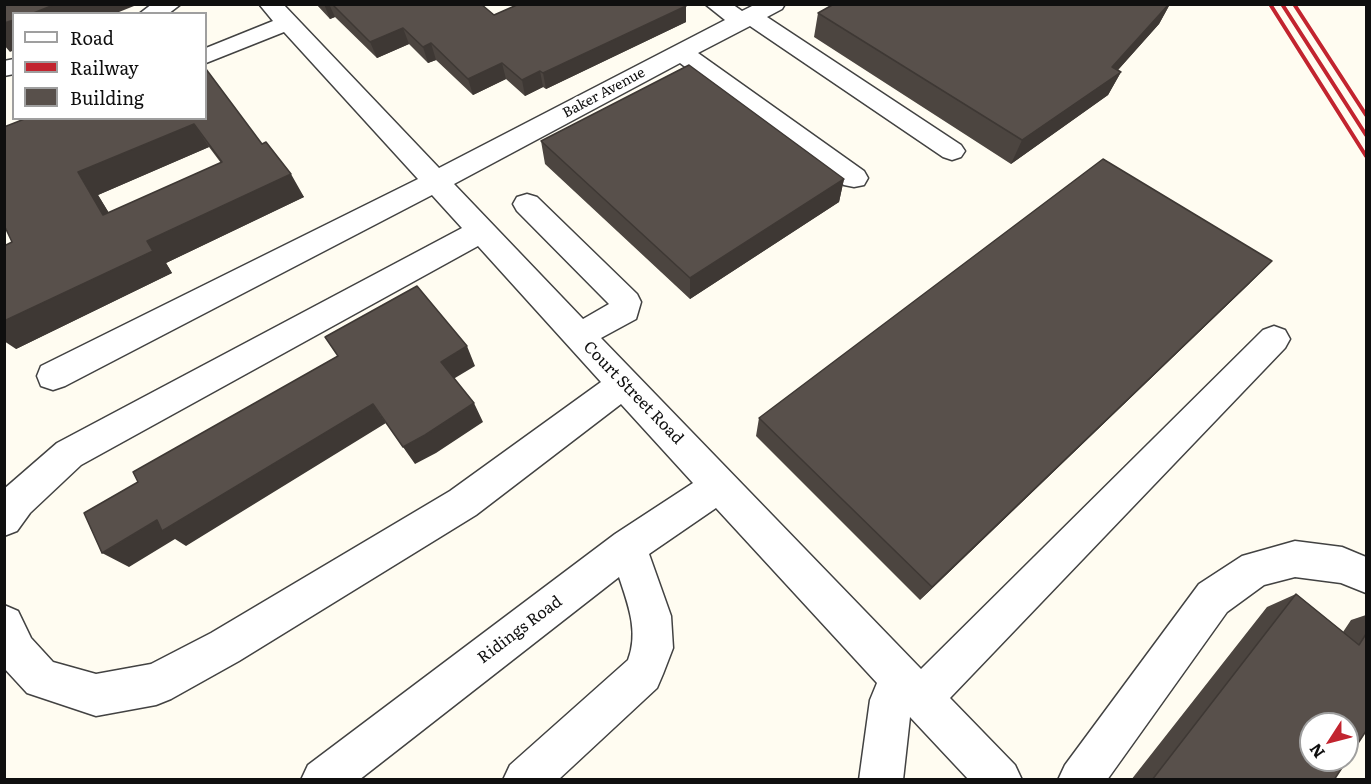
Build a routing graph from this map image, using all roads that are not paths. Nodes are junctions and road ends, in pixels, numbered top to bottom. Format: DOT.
graph roads {
  1 [pos="170,4"];
  2 [pos="716,4"];
  3 [pos="774,4"];
  4 [pos="154,12"];
  5 [pos="278,14"];
  6 [pos="746,19"];
  7 [pos="681,52"];
  8 [pos="207,55"];
  9 [pos="952,151"];
  10 [pos="854,178"];
  11 [pos="435,182"];
  12 [pos="527,204"];
  13 [pos="481,231"];
  14 [pos="579,336"];
  15 [pos="1274,339"];
  16 [pos="53,376"];
  17 [pos="623,384"];
  18 [pos="720,484"];
  19 [pos="4,519"];
  20 [pos="628,547"];
  21 [pos="1366,575"];
  22 [pos="4,626"];
  23 [pos="910,688"];
  24 [pos="323,780"];
  25 [pos="525,780"];
  26 [pos="881,780"];
  27 [pos="1000,780"];
  28 [pos="1080,780"];
  1 -- 4 [label="street"];
  2 -- 6 [label="street"];
  3 -- 6 [label="street, Baker Avenue"];
  5 -- 8 [label="street"];
  5 -- 11 [label="street, Court Street Road"];
  6 -- 7 [label="street, Baker Avenue"];
  6 -- 9 [label="street"];
  7 -- 10 [label="street"];
  7 -- 11 [label="street, Baker Avenue"];
  11 -- 13 [label="street, Court Street Road"];
  11 -- 16 [label="street, Baker Avenue"];
  12 -- 14 [label="street"];
  13 -- 14 [label="street, Court Street Road"];
  13 -- 19 [label="street"];
  14 -- 17 [label="street, Court Street Road"];
  15 -- 23 [label="street"];
  17 -- 18 [label="street, Court Street Road"];
  17 -- 22 [label="street"];
  18 -- 20 [label="street, Ridings Road"];
  18 -- 23 [label="street, Court Street Road"];
  20 -- 24 [label="street, Ridings Road"];
  20 -- 25 [label="street"];
  21 -- 28 [label="street"];
  23 -- 26 [label="street"];
  23 -- 27 [label="street, Court Street Road"];
}
